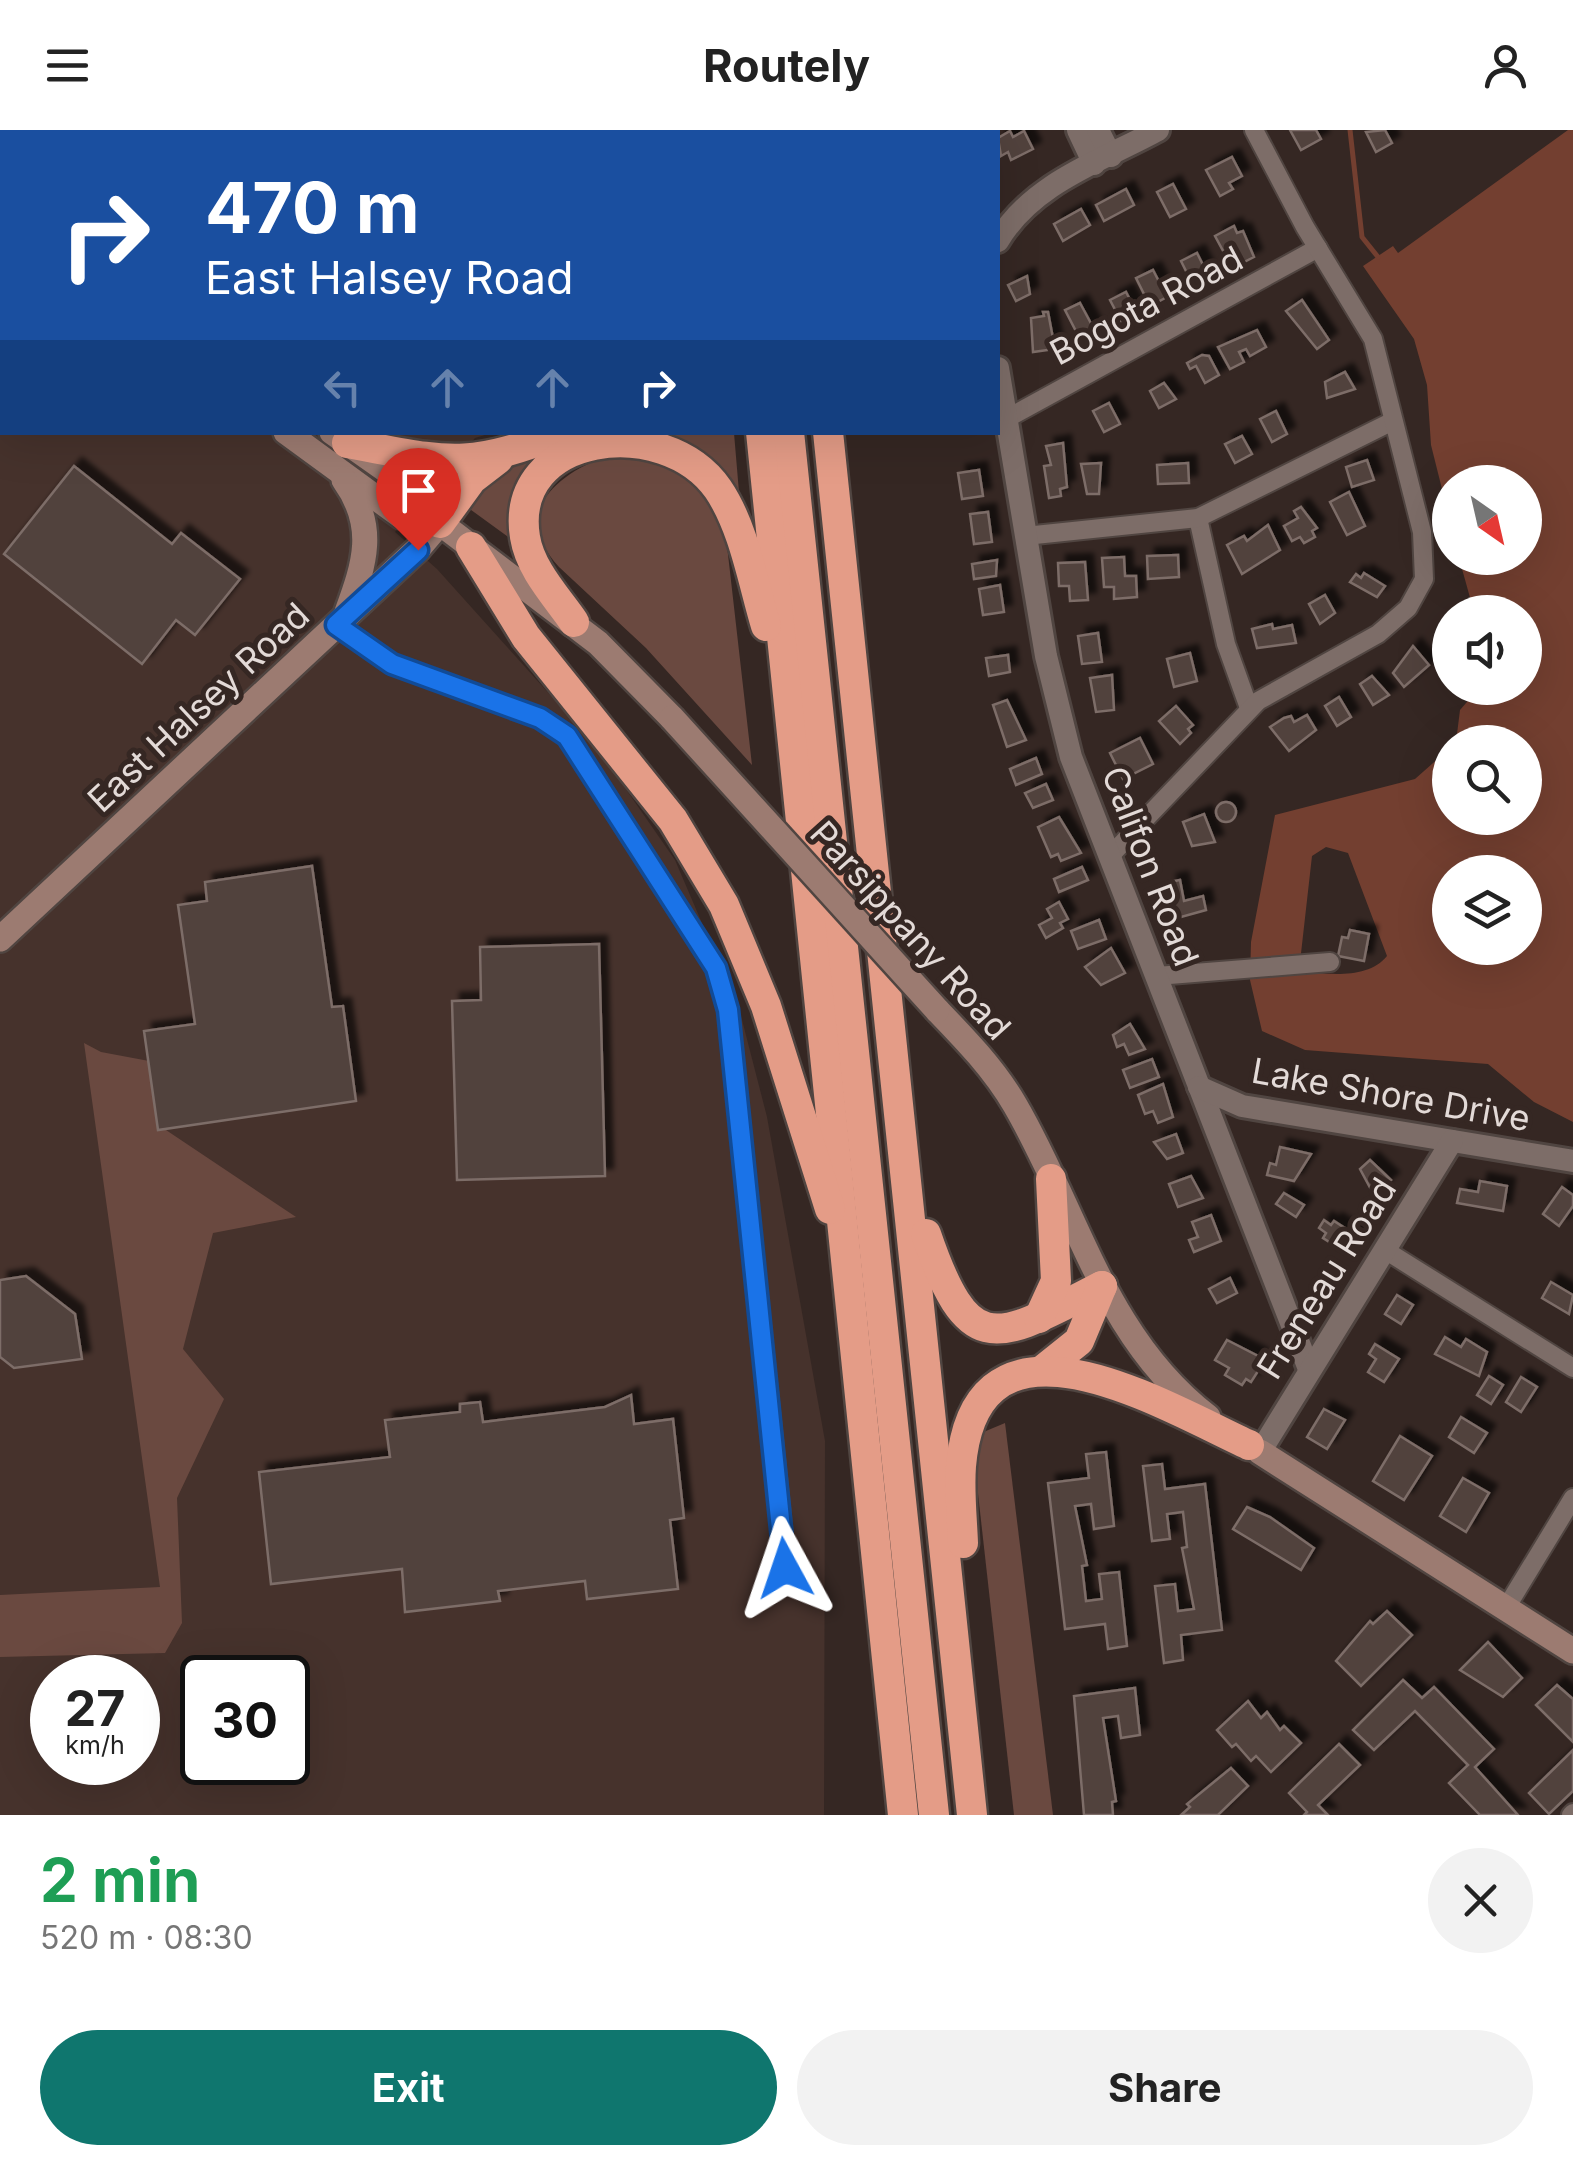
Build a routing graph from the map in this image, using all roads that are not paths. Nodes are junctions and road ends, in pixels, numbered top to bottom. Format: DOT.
graph roads {
  1 [pos="1078,130"];
  2 [pos="1098,130"];
  3 [pos="1158,130"];
  4 [pos="1254,130"];
  5 [pos="1103,160"];
  6 [pos="1003,232"];
  7 [pos="1318,248"];
  8 [pos="1000,381"];
  9 [pos="1006,419"];
  10 [pos="1393,421"];
  11 [pos="296,435"];
  12 [pos="555,435"];
  13 [pos="761,435"];
  14 [pos="788,435"];
  15 [pos="828,435"];
  16 [pos="339,448"];
  17 [pos="501,457"];
  18 [pos="1198,518"];
  19 [pos="440,523"];
  20 [pos="1025,536"];
  21 [pos="471,547"];
  22 [pos="340,622"];
  23 [pos="574,622"];
  24 [pos="784,681"];
  25 [pos="1249,708"];
  26 [pos="1110,856"];
  27 [pos="0,939"];
  28 [pos="1330,962"];
  29 [pos="1157,976"];
  30 [pos="1199,1087"];
  31 [pos="1452,1141"];
  32 [pos="1573,1161"];
  33 [pos="1051,1179"];
  34 [pos="909,1184"];
  35 [pos="1385,1250"];
  36 [pos="846,1256"];
  37 [pos="1102,1286"];
  38 [pos="1039,1318"];
  39 [pos="1573,1368"];
  40 [pos="1044,1369"];
  41 [pos="1309,1369"];
  42 [pos="1254,1449"];
  43 [pos="1573,1498"];
  44 [pos="776,1591"];
  45 [pos="1506,1608"];
  46 [pos="1573,1652"];
  47 [pos="971,1808"];
  48 [pos="903,1815"];
  49 [pos="934,1815"];
  1 -- 5 [label="street"];
  2 -- 5 [label="street"];
  3 -- 5 [label="street"];
  4 -- 7 [label="street"];
  5 -- 6 [label="street"];
  7 -- 9 [label="street, Bogota Road"];
  7 -- 10 [label="street"];
  8 -- 9 [label="street, Califon Road"];
  9 -- 20 [label="street, Califon Road"];
  10 -- 18 [label="street"];
  10 -- 25 [label="street"];
  11 -- 16 [label="main road, Parsippany Road"];
  12 -- 17 [label="highway"];
  13 -- 24 [label="highway"];
  14 -- 49 [label="highway"];
  15 -- 34 [label="highway"];
  16 -- 17 [label="highway"];
  16 -- 19 [label="main road, Parsippany Road"];
  16 -- 22 [label="main road"];
  17 -- 19 [label="highway"];
  18 -- 20 [label="street"];
  18 -- 25 [label="street"];
  19 -- 21 [label="main road, Parsippany Road"];
  19 -- 22 [label="main road, East Halsey Road"];
  20 -- 26 [label="street, Califon Road"];
  21 -- 23 [label="main road, Parsippany Road"];
  21 -- 36 [label="highway"];
  22 -- 27 [label="main road, East Halsey Road"];
  22 -- 44 [label="street"];
  23 -- 24 [label="highway"];
  23 -- 33 [label="main road, Parsippany Road, bridge"];
  24 -- 36 [label="highway"];
  25 -- 26 [label="street"];
  26 -- 29 [label="street, Califon Road"];
  28 -- 29 [label="street"];
  29 -- 30 [label="street, Califon Road"];
  30 -- 31 [label="street, Lake Shore Drive"];
  30 -- 41 [label="street, Califon Road"];
  31 -- 32 [label="street, Lake Shore Drive"];
  31 -- 35 [label="street, Freneau Road"];
  33 -- 37 [label="main road, Parsippany Road"];
  33 -- 38 [label="highway"];
  34 -- 38 [label="highway"];
  34 -- 47 [label="highway"];
  35 -- 39 [label="street"];
  35 -- 41 [label="street, Freneau Road"];
  36 -- 48 [label="highway"];
  37 -- 38 [label="highway"];
  37 -- 40 [label="highway"];
  37 -- 42 [label="main road, Parsippany Road"];
  40 -- 42 [label="highway"];
  40 -- 47 [label="highway"];
  41 -- 42 [label="street, Freneau Road"];
  42 -- 45 [label="main road, Parsippany Road"];
  43 -- 45 [label="street"];
  45 -- 46 [label="main road, Parsippany Road"];
}
